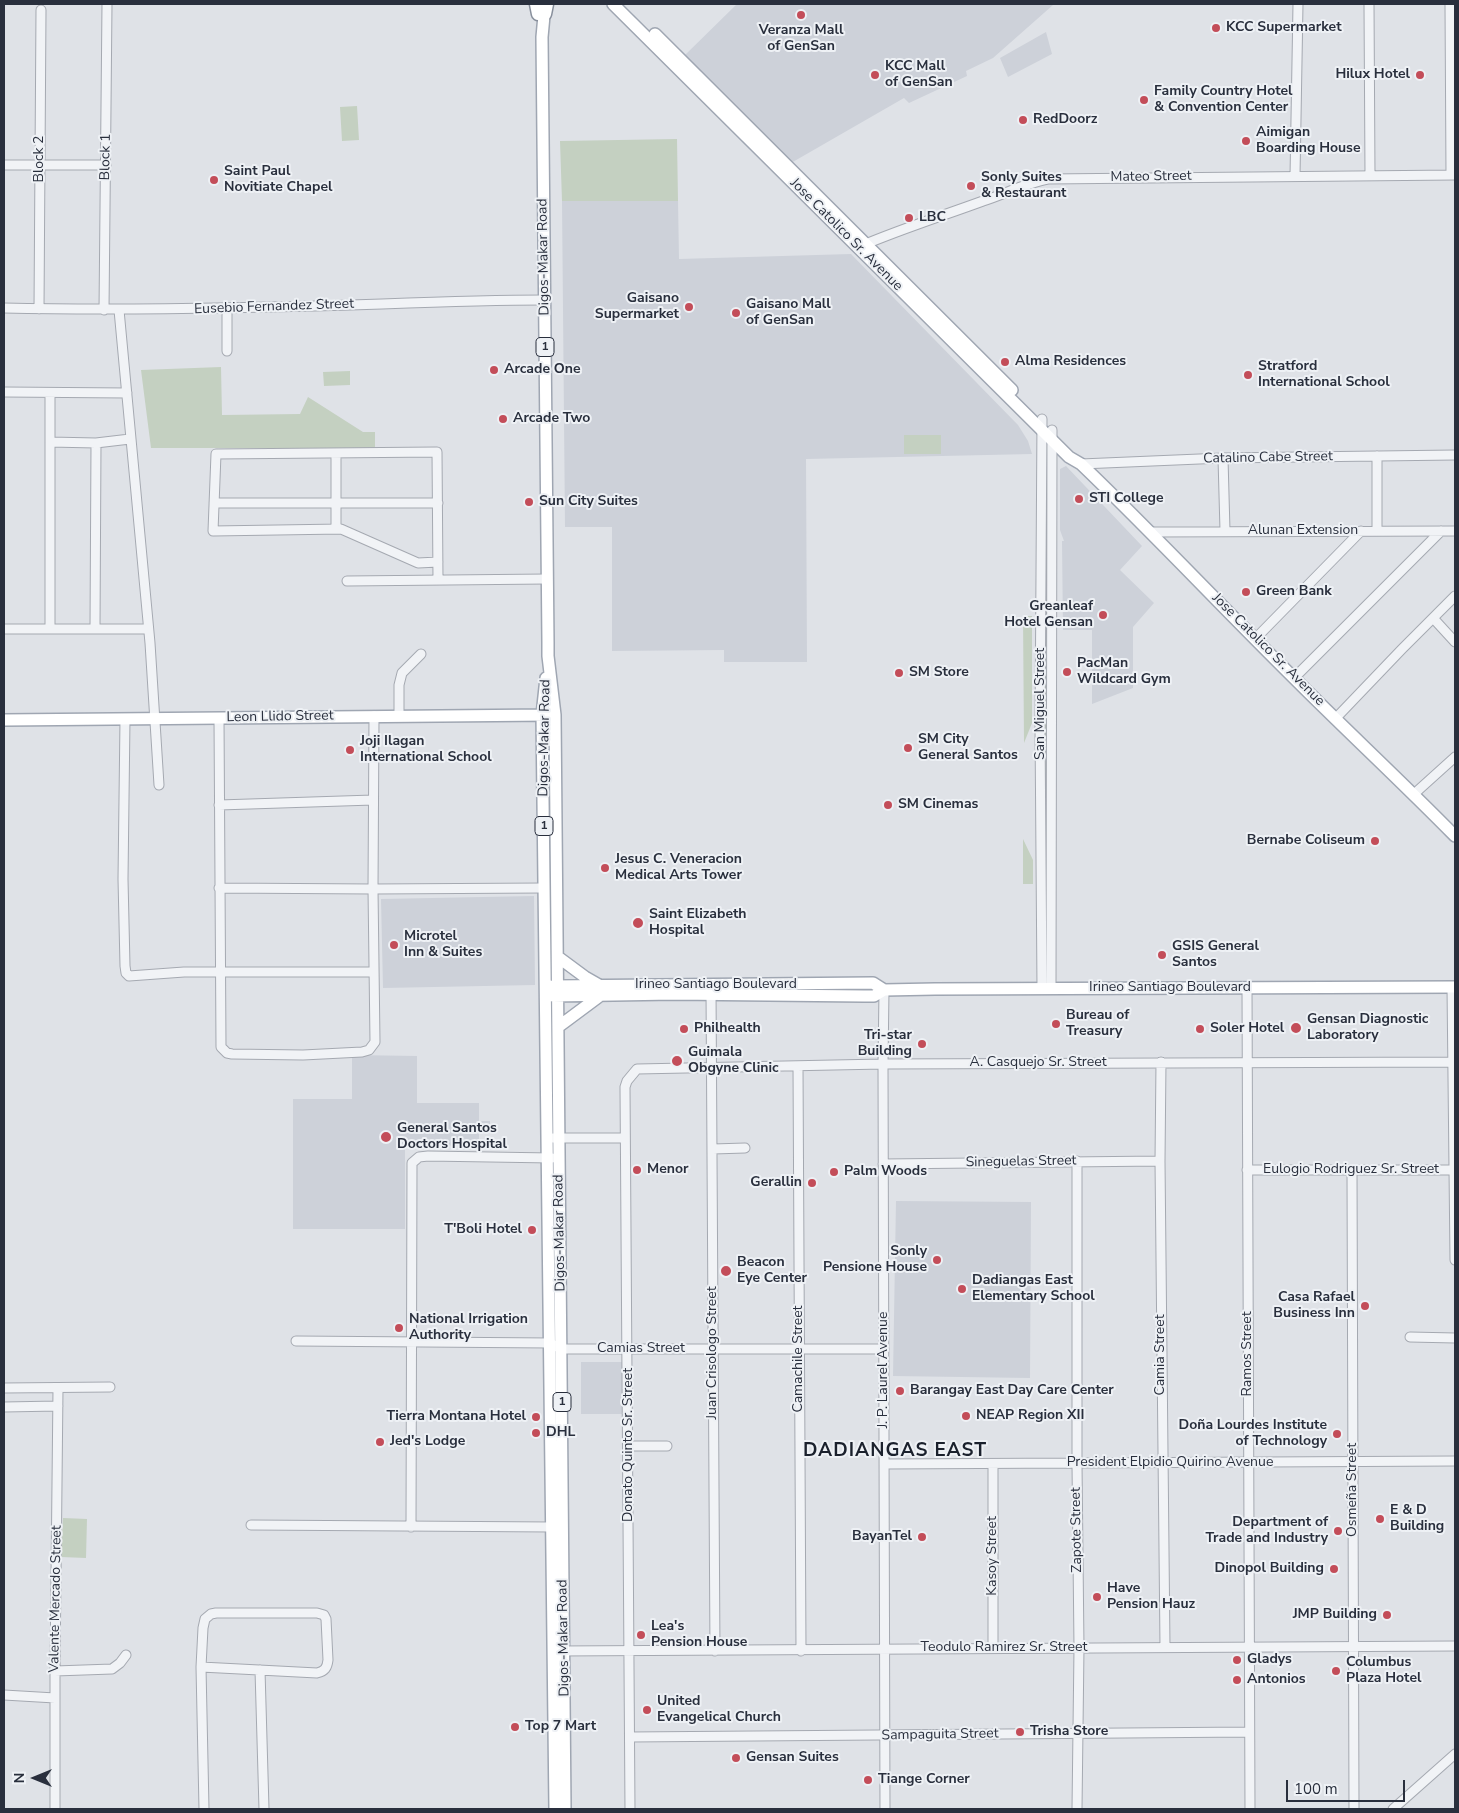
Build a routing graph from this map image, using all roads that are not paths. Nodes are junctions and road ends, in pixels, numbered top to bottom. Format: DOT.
graph roads {
  1 [pos="107,4"];
  2 [pos="613,4"];
  3 [pos="624,4"];
  4 [pos="1298,4"];
  5 [pos="1369,4"];
  6 [pos="1450,4"];
  7 [pos="541,7"];
  8 [pos="41,10"];
  9 [pos="4,165"];
  10 [pos="40,165"];
  11 [pos="106,165"];
  12 [pos="1453,175"];
  13 [pos="1295,176"];
  14 [pos="1370,176"];
  15 [pos="863,246"];
  16 [pos="544,300"];
  17 [pos="4,308"];
  18 [pos="227,308"];
  19 [pos="39,309"];
  20 [pos="104,310"];
  21 [pos="119,310"];
  22 [pos="227,351"];
  23 [pos="4,392"];
  24 [pos="50,393"];
  25 [pos="127,394"];
  26 [pos="1047,430"];
  27 [pos="130,439"];
  28 [pos="50,442"];
  29 [pos="96,443"];
  30 [pos="336,453"];
  31 [pos="1455,455"];
  32 [pos="1377,456"];
  33 [pos="1223,458"];
  34 [pos="1081,464"];
  35 [pos="214,503"];
  36 [pos="335,503"];
  37 [pos="438,503"];
  38 [pos="336,529"];
  39 [pos="1225,531"];
  40 [pos="1360,531"];
  41 [pos="1377,531"];
  42 [pos="1440,531"];
  43 [pos="1455,531"];
  44 [pos="1151,532"];
  45 [pos="418,562"];
  46 [pos="438,562"];
  47 [pos="547,579"];
  48 [pos="418,580"];
  49 [pos="438,580"];
  50 [pos="347,581"];
  51 [pos="1455,596"];
  52 [pos="1433,618"];
  53 [pos="50,628"];
  54 [pos="95,628"];
  55 [pos="4,629"];
  56 [pos="148,629"];
  57 [pos="1256,638"];
  58 [pos="1455,642"];
  59 [pos="421,654"];
  60 [pos="548,656"];
  61 [pos="1294,678"];
  62 [pos="542,715"];
  63 [pos="556,715"];
  64 [pos="374,716"];
  65 [pos="399,716"];
  66 [pos="219,718"];
  67 [pos="125,719"];
  68 [pos="155,719"];
  69 [pos="1335,719"];
  70 [pos="4,720"];
  71 [pos="1455,757"];
  72 [pos="159,785"];
  73 [pos="1414,794"];
  74 [pos="373,800"];
  75 [pos="219,805"];
  76 [pos="1455,836"];
  77 [pos="219,888"];
  78 [pos="544,888"];
  79 [pos="373,890"];
  80 [pos="558,956"];
  81 [pos="220,972"];
  82 [pos="374,972"];
  83 [pos="1454,987"];
  84 [pos="1247,988"];
  85 [pos="1046,989"];
  86 [pos="601,990"];
  87 [pos="711,990"];
  88 [pos="884,990"];
  89 [pos="545,991"];
  90 [pos="558,991"];
  91 [pos="558,1027"];
  92 [pos="1161,1062"];
  93 [pos="1247,1062"];
  94 [pos="1454,1062"];
  95 [pos="882,1064"];
  96 [pos="798,1066"];
  97 [pos="711,1067"];
  98 [pos="627,1081"];
  99 [pos="553,1138"];
  100 [pos="625,1138"];
  101 [pos="713,1148"];
  102 [pos="745,1148"];
  103 [pos="554,1158"];
  104 [pos="1160,1160"];
  105 [pos="1077,1162"];
  106 [pos="883,1164"];
  107 [pos="1247,1170"];
  108 [pos="1352,1170"];
  109 [pos="1454,1170"];
  110 [pos="1455,1260"];
  111 [pos="1410,1337"];
  112 [pos="1455,1338"];
  113 [pos="296,1340"];
  114 [pos="411,1342"];
  115 [pos="550,1343"];
  116 [pos="628,1349"];
  117 [pos="798,1349"];
  118 [pos="884,1349"];
  119 [pos="561,1350"];
  120 [pos="713,1350"];
  121 [pos="110,1387"];
  122 [pos="4,1388"];
  123 [pos="58,1389"];
  124 [pos="58,1406"];
  125 [pos="4,1407"];
  126 [pos="629,1446"];
  127 [pos="667,1446"];
  128 [pos="1353,1461"];
  129 [pos="1455,1461"];
  130 [pos="1248,1463"];
  131 [pos="884,1464"];
  132 [pos="993,1464"];
  133 [pos="1077,1464"];
  134 [pos="1162,1464"];
  135 [pos="250,1525"];
  136 [pos="412,1527"];
  137 [pos="552,1527"];
  138 [pos="1249,1646"];
  139 [pos="1354,1646"];
  140 [pos="1455,1646"];
  141 [pos="1165,1647"];
  142 [pos="993,1648"];
  143 [pos="1079,1648"];
  144 [pos="885,1649"];
  145 [pos="559,1651"];
  146 [pos="715,1651"];
  147 [pos="801,1651"];
  148 [pos="630,1652"];
  149 [pos="126,1655"];
  150 [pos="201,1667"];
  151 [pos="260,1670"];
  152 [pos="55,1671"];
  153 [pos="4,1695"];
  154 [pos="55,1698"];
  155 [pos="1249,1732"];
  156 [pos="1078,1733"];
  157 [pos="885,1735"];
  158 [pos="630,1737"];
  159 [pos="1455,1754"];
  160 [pos="559,1801"];
  161 [pos="55,1809"];
  162 [pos="204,1809"];
  163 [pos="264,1809"];
  164 [pos="548,1809"];
  165 [pos="565,1809"];
  166 [pos="574,1809"];
  167 [pos="630,1809"];
  168 [pos="885,1809"];
  169 [pos="1077,1809"];
  170 [pos="1250,1809"];
  171 [pos="1354,1809"];
  172 [pos="1393,1809"];
  1 -- 11 [label="street, Block 1"];
  2 -- 15 [label="main road, Jose Catolico Sr. Avenue"];
  3 -- 15 [label="main road, Jose Catolico Sr. Avenue"];
  4 -- 13 [label="street"];
  5 -- 14 [label="street"];
  6 -- 12 [label="street"];
  7 -- 16 [label="main road, Digos-Makar Road / 1"];
  8 -- 10 [label="street, Block 2"];
  9 -- 10 [label="street"];
  10 -- 11 [label="street"];
  10 -- 19 [label="street, Block 2"];
  11 -- 20 [label="street, Block 1"];
  12 -- 14 [label="street, Mateo Street"];
  13 -- 14 [label="street, Mateo Street"];
  13 -- 15 [label="street, Mateo Street"];
  15 -- 26 [label="main road, Jose Catolico Sr. Avenue"];
  16 -- 18 [label="street, Eusebio Fernandez Street"];
  16 -- 47 [label="main road, Digos-Makar Road / 1"];
  17 -- 19 [label="street, Eusebio Fernandez Street"];
  18 -- 21 [label="street, Eusebio Fernandez Street"];
  18 -- 22 [label="street"];
  19 -- 20 [label="street, Eusebio Fernandez Street"];
  20 -- 21 [label="street, Eusebio Fernandez Street"];
  21 -- 25 [label="street"];
  23 -- 24 [label="street"];
  24 -- 25 [label="street"];
  24 -- 28 [label="street"];
  25 -- 27 [label="street"];
  26 -- 34 [label="main road, Jose Catolico Sr. Avenue"];
  26 -- 85 [label="street, San Miguel Street"];
  26 -- 85 [label="street, San Miguel Street"];
  27 -- 29 [label="street"];
  27 -- 56 [label="street"];
  28 -- 29 [label="street"];
  28 -- 53 [label="street"];
  29 -- 54 [label="street"];
  30 -- 35 [label="street"];
  30 -- 36 [label="street"];
  30 -- 37 [label="street"];
  31 -- 32 [label="street, Catalino Cabe Street"];
  32 -- 33 [label="street, Catalino Cabe Street"];
  32 -- 41 [label="street"];
  33 -- 34 [label="street, Catalino Cabe Street"];
  33 -- 39 [label="street"];
  34 -- 44 [label="main road, Jose Catolico Sr. Avenue"];
  35 -- 36 [label="street"];
  35 -- 38 [label="street"];
  36 -- 37 [label="street"];
  36 -- 38 [label="street"];
  37 -- 46 [label="street"];
  38 -- 45 [label="street"];
  39 -- 40 [label="street, Alunan Extension"];
  39 -- 44 [label="street, Alunan Extension"];
  40 -- 41 [label="street, Alunan Extension"];
  40 -- 57 [label="street"];
  41 -- 42 [label="street, Alunan Extension"];
  42 -- 43 [label="street, Alunan Extension"];
  42 -- 61 [label="street"];
  44 -- 57 [label="main road, Jose Catolico Sr. Avenue"];
  45 -- 46 [label="street"];
  45 -- 48 [label="street"];
  46 -- 49 [label="street"];
  47 -- 49 [label="street"];
  47 -- 60 [label="main road, Digos-Makar Road / 1"];
  48 -- 49 [label="street"];
  48 -- 50 [label="street"];
  51 -- 52 [label="street"];
  52 -- 58 [label="street"];
  52 -- 69 [label="street"];
  53 -- 54 [label="street"];
  53 -- 55 [label="street"];
  54 -- 56 [label="street"];
  56 -- 68 [label="street"];
  57 -- 61 [label="main road, Jose Catolico Sr. Avenue"];
  59 -- 65 [label="street"];
  60 -- 62 [label="main road, Digos-Makar Road / 1"];
  60 -- 63 [label="main road, Digos-Makar Road / 1"];
  61 -- 69 [label="main road, Jose Catolico Sr. Avenue"];
  62 -- 63 [label="main road, Leon Llido Street"];
  62 -- 65 [label="main road, Leon Llido Street"];
  62 -- 78 [label="main road, Digos-Makar Road / 1"];
  63 -- 80 [label="main road, Digos-Makar Road / 1"];
  64 -- 65 [label="main road, Leon Llido Street"];
  64 -- 66 [label="main road, Leon Llido Street"];
  64 -- 74 [label="street"];
  66 -- 68 [label="main road, Leon Llido Street"];
  66 -- 75 [label="street"];
  67 -- 68 [label="main road, Leon Llido Street"];
  67 -- 70 [label="main road, Leon Llido Street"];
  67 -- 81 [label="street"];
  68 -- 72 [label="street"];
  69 -- 73 [label="main road, Jose Catolico Sr. Avenue"];
  71 -- 73 [label="street"];
  73 -- 76 [label="main road, Jose Catolico Sr. Avenue"];
  74 -- 75 [label="street"];
  74 -- 79 [label="street"];
  75 -- 77 [label="street"];
  77 -- 79 [label="street"];
  77 -- 81 [label="street"];
  78 -- 79 [label="street"];
  78 -- 89 [label="main road, Digos-Makar Road / 1"];
  79 -- 82 [label="street"];
  80 -- 86 [label="main road"];
  80 -- 90 [label="main road, Digos-Makar Road / 1"];
  81 -- 82 [label="street"];
  81 -- 82 [label="street"];
  83 -- 84 [label="main road, Irineo Santiago Boulevard"];
  83 -- 94 [label="street"];
  84 -- 85 [label="main road, Irineo Santiago Boulevard"];
  84 -- 93 [label="street, Ramos Street"];
  85 -- 88 [label="main road, Irineo Santiago Boulevard"];
  86 -- 87 [label="main road, Irineo Santiago Boulevard"];
  86 -- 90 [label="main road, Irineo Santiago Boulevard"];
  86 -- 91 [label="main road"];
  87 -- 88 [label="main road, Irineo Santiago Boulevard"];
  87 -- 97 [label="street, Juan Crisologo Street"];
  88 -- 95 [label="street, J. P. Laurel Avenue"];
  89 -- 90 [label="main road, Irineo Santiago Boulevard"];
  89 -- 99 [label="main road, Digos-Makar Road / 1"];
  90 -- 91 [label="main road, Digos-Makar Road / 1"];
  91 -- 99 [label="main road, Digos-Makar Road / 1"];
  92 -- 93 [label="street, A. Casquejo Sr. Street"];
  92 -- 95 [label="street, A. Casquejo Sr. Street"];
  92 -- 104 [label="street, Camia Street"];
  93 -- 94 [label="street, A. Casquejo Sr. Street"];
  93 -- 107 [label="street, Ramos Street"];
  94 -- 109 [label="street"];
  95 -- 96 [label="street, A. Casquejo Sr. Street"];
  95 -- 106 [label="street, J. P. Laurel Avenue"];
  96 -- 97 [label="street, A. Casquejo Sr. Street"];
  96 -- 117 [label="street, Camachile Street"];
  97 -- 98 [label="street, A. Casquejo Sr. Street"];
  97 -- 101 [label="street, Juan Crisologo Street"];
  98 -- 100 [label="street, Donato Quinto Sr. Street"];
  99 -- 100 [label="street"];
  99 -- 103 [label="main road, Digos-Makar Road / 1"];
  100 -- 116 [label="street, Donato Quinto Sr. Street"];
  101 -- 102 [label="street"];
  101 -- 120 [label="street, Juan Crisologo Street"];
  103 -- 114 [label="street"];
  103 -- 115 [label="main road, Digos-Makar Road / 1"];
  103 -- 119 [label="main road, Digos-Makar Road / 1"];
  104 -- 105 [label="street, Sineguelas Street"];
  104 -- 134 [label="street, Camia Street"];
  105 -- 106 [label="street, Sineguelas Street"];
  105 -- 133 [label="street, Zapote Street"];
  106 -- 118 [label="street, J. P. Laurel Avenue"];
  107 -- 108 [label="street, Eulogio Rodriguez Sr. Street"];
  107 -- 130 [label="street, Ramos Street"];
  108 -- 109 [label="street, Eulogio Rodriguez Sr. Street"];
  108 -- 128 [label="street, Osmeña Street"];
  109 -- 110 [label="street"];
  111 -- 112 [label="street"];
  113 -- 114 [label="street"];
  114 -- 115 [label="street"];
  114 -- 136 [label="street"];
  115 -- 119 [label="street"];
  115 -- 137 [label="main road, Digos-Makar Road / 1"];
  116 -- 119 [label="street, Camias Street"];
  116 -- 120 [label="street, Camias Street"];
  116 -- 126 [label="street, Donato Quinto Sr. Street"];
  117 -- 118 [label="street, Camias Street"];
  117 -- 120 [label="street, Camias Street"];
  117 -- 147 [label="street, Camachile Street"];
  118 -- 131 [label="street, J. P. Laurel Avenue"];
  119 -- 145 [label="main road, Digos-Makar Road / 1"];
  120 -- 146 [label="street, Juan Crisologo Street"];
  121 -- 123 [label="street"];
  122 -- 123 [label="street"];
  123 -- 124 [label="street, Valente Mercado Street"];
  124 -- 125 [label="street"];
  124 -- 152 [label="street, Valente Mercado Street"];
  126 -- 127 [label="street"];
  126 -- 148 [label="street, Donato Quinto Sr. Street"];
  128 -- 129 [label="street, President Elpidio Quirino Avenue"];
  128 -- 130 [label="street, President Elpidio Quirino Avenue"];
  128 -- 139 [label="street, Osmeña Street"];
  130 -- 134 [label="street, President Elpidio Quirino Avenue"];
  130 -- 138 [label="street, Ramos Street"];
  131 -- 132 [label="street, President Elpidio Quirino Avenue"];
  131 -- 144 [label="street, J. P. Laurel Avenue"];
  132 -- 133 [label="street, President Elpidio Quirino Avenue"];
  132 -- 142 [label="street, Kasoy Street"];
  133 -- 134 [label="street, President Elpidio Quirino Avenue"];
  133 -- 143 [label="street, Zapote Street"];
  134 -- 141 [label="street, Camia Street"];
  135 -- 136 [label="street"];
  136 -- 137 [label="street"];
  137 -- 145 [label="main road, Digos-Makar Road / 1"];
  138 -- 139 [label="street, Teodulo Ramirez Sr. Street"];
  138 -- 141 [label="street, Teodulo Ramirez Sr. Street"];
  138 -- 155 [label="street, Ramos Street"];
  139 -- 140 [label="street, Teodulo Ramirez Sr. Street"];
  139 -- 171 [label="street, Osmeña Street"];
  141 -- 143 [label="street, Teodulo Ramirez Sr. Street"];
  142 -- 143 [label="street, Teodulo Ramirez Sr. Street"];
  142 -- 144 [label="street, Teodulo Ramirez Sr. Street"];
  143 -- 156 [label="street, Zapote Street"];
  144 -- 147 [label="street, Teodulo Ramirez Sr. Street"];
  144 -- 157 [label="street, J. P. Laurel Avenue"];
  145 -- 148 [label="street, Teodulo Ramirez Sr. Street"];
  145 -- 160 [label="main road, Digos-Makar Road / 1"];
  146 -- 147 [label="street, Teodulo Ramirez Sr. Street"];
  146 -- 148 [label="street, Teodulo Ramirez Sr. Street"];
  148 -- 158 [label="street, Donato Quinto Sr. Street"];
  149 -- 152 [label="street"];
  150 -- 151 [label="street"];
  150 -- 151 [label="street"];
  150 -- 162 [label="street"];
  151 -- 163 [label="street"];
  152 -- 154 [label="street, Valente Mercado Street"];
  153 -- 154 [label="street"];
  154 -- 161 [label="street, Valente Mercado Street"];
  155 -- 156 [label="street, Sampaguita Street"];
  155 -- 170 [label="street, Ramos Street"];
  156 -- 157 [label="street, Sampaguita Street"];
  156 -- 169 [label="street, Zapote Street"];
  157 -- 158 [label="street, Sampaguita Street"];
  157 -- 168 [label="street, J. P. Laurel Avenue"];
  158 -- 167 [label="street, Donato Quinto Sr. Street"];
  159 -- 172 [label="street"];
  160 -- 164 [label="street"];
  160 -- 165 [label="main road, Digos-Makar Road / 1"];
  160 -- 166 [label="main road"];
}
